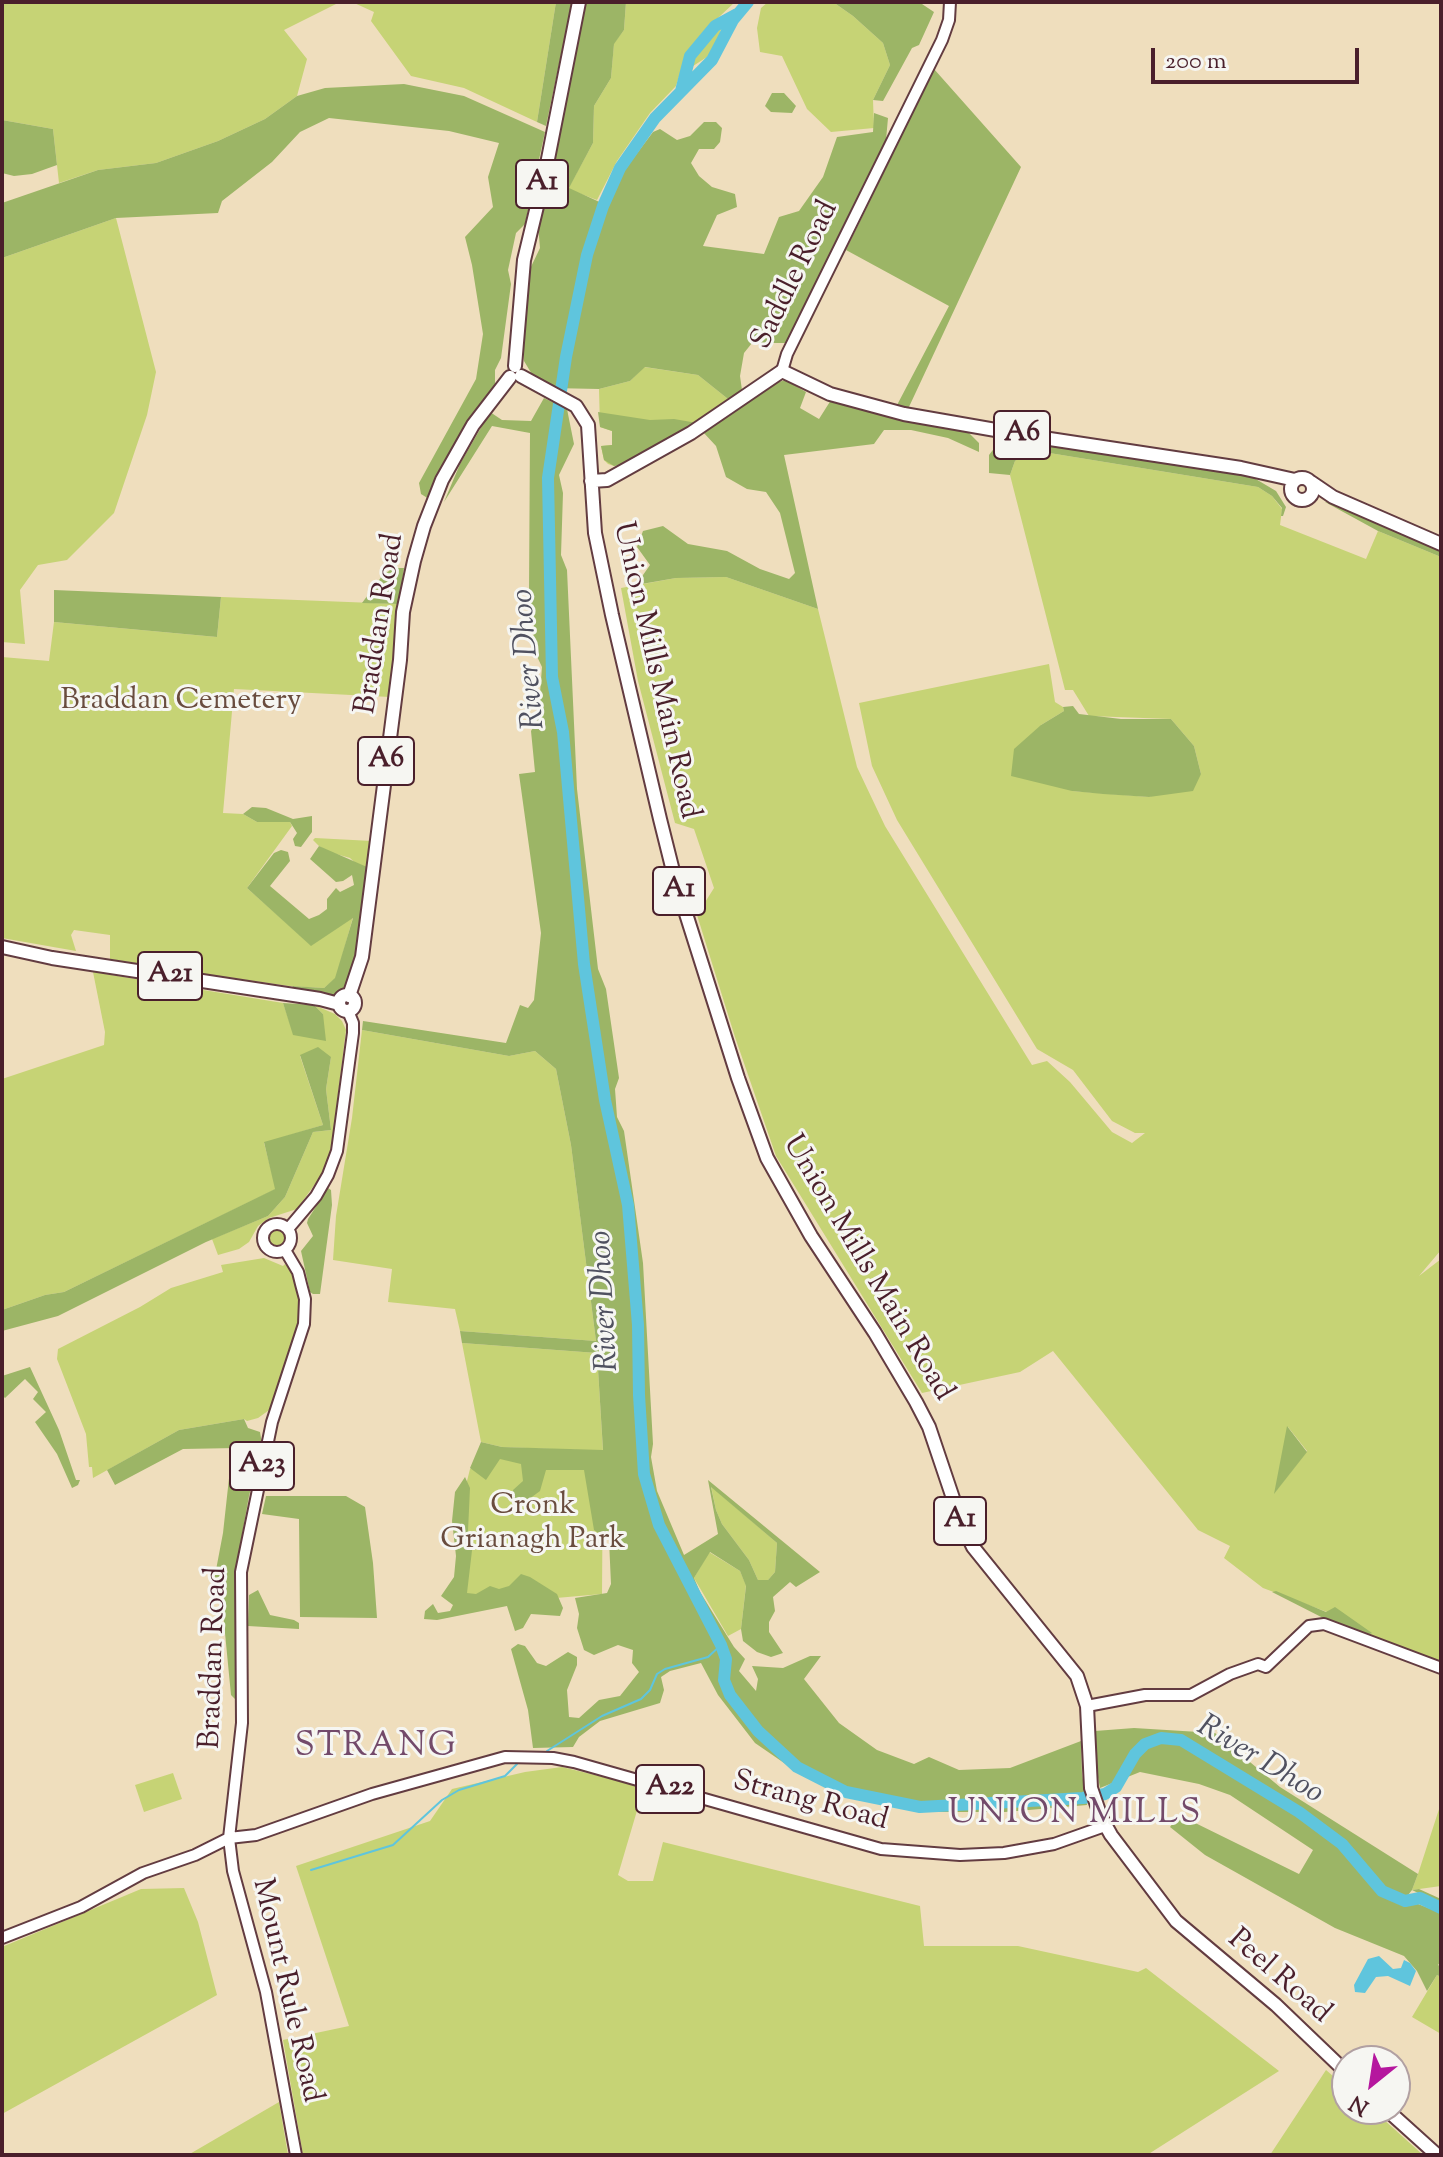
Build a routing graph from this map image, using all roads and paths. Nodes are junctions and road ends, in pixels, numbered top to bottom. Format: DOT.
graph roads {
  1 [pos="579,2"];
  2 [pos="950,2"];
  3 [pos="782,371"];
  4 [pos="517,374"];
  5 [pos="1267,475"];
  6 [pos="1295,480"];
  7 [pos="591,481"];
  8 [pos="1311,482"];
  9 [pos="1292,495"];
  10 [pos="1333,497"];
  11 [pos="1308,499"];
  12 [pos="1441,544"];
  13 [pos="2,947"];
  14 [pos="345,1004"];
  15 [pos="288,1229"];
  16 [pos="285,1250"];
  17 [pos="1441,1668"];
  18 [pos="1087,1706"];
  19 [pos="1103,1822"];
  20 [pos="229,1838"];
  21 [pos="1176,1921"];
  22 [pos="2,1938"];
  23 [pos="1331,2058"];
  24 [pos="1404,2125"];
  25 [pos="296,2155"];
  26 [pos="1437,2155"];
  1 -- 4 [label="highway, A1"];
  2 -- 3 [label="main road, Saddle Road"];
  3 -- 5 [label="highway, A6"];
  3 -- 7 [label="highway, Saddle Road"];
  4 -- 7 [label="highway, Union Mills Main Road / A1"];
  4 -- 14 [label="highway, Braddan Road / A6"];
  5 -- 6 [label="highway, A6"];
  5 -- 9 [label="highway, A6"];
  6 -- 8 [label="highway, A6"];
  6 -- 9 [label="highway"];
  7 -- 18 [label="highway, Union Mills Main Road / A1"];
  8 -- 10 [label="highway, A6"];
  8 -- 11 [label="highway"];
  9 -- 11 [label="highway, A6"];
  10 -- 11 [label="highway, A6"];
  10 -- 12 [label="highway, A6"];
  13 -- 14 [label="highway, A21"];
  14 -- 15 [label="main road, Braddan Road"];
  15 -- 16 [label="main road"];
  15 -- 16 [label="main road"];
  16 -- 20 [label="main road, Braddan Road / A23"];
  17 -- 18 [label="main road"];
  18 -- 19 [label="highway, Union Mills Main Road / A1"];
  19 -- 20 [label="main road, Strang Road / A22"];
  19 -- 21 [label="highway, Union Mills Main Road / A1"];
  20 -- 22 [label="main road, A22"];
  20 -- 25 [label="main road, Mount Rule Road / A23"];
  21 -- 23 [label="highway, Peel Road / A1"];
  24 -- 26 [label="highway"];
}
